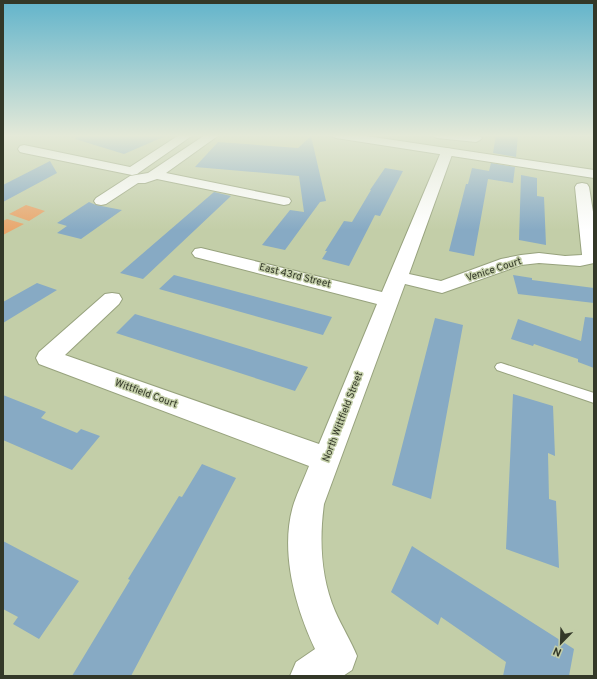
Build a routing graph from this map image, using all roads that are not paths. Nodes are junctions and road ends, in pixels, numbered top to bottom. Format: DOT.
graph roads {
  1 [pos="98,167"];
  2 [pos="144,167"];
  3 [pos="167,167"];
  4 [pos="434,167"];
  5 [pos="558,167"];
  6 [pos="594,174"];
  7 [pos="133,175"];
  8 [pos="155,175"];
  9 [pos="582,187"];
  10 [pos="101,201"];
  11 [pos="284,201"];
  12 [pos="201,253"];
  13 [pos="398,277"];
  14 [pos="112,299"];
  15 [pos="389,300"];
  16 [pos="501,367"];
  17 [pos="594,398"];
  18 [pos="327,460"];
  19 [pos="310,676"];
  1 -- 7 [label="street"];
  2 -- 7 [label="street"];
  3 -- 8 [label="street"];
  4 -- 13 [label="street, North Wittfield Street"];
  5 -- 6 [label="street"];
  7 -- 8 [label="street"];
  7 -- 10 [label="street"];
  8 -- 11 [label="street"];
  9 -- 13 [label="street, Venice Court"];
  12 -- 15 [label="street, East 43rd Street"];
  13 -- 15 [label="street, North Wittfield Street"];
  14 -- 18 [label="street, Wittfield Court"];
  15 -- 18 [label="street, North Wittfield Street"];
  16 -- 17 [label="lane"];
  18 -- 19 [label="street, North Wittfield Street"];
}
